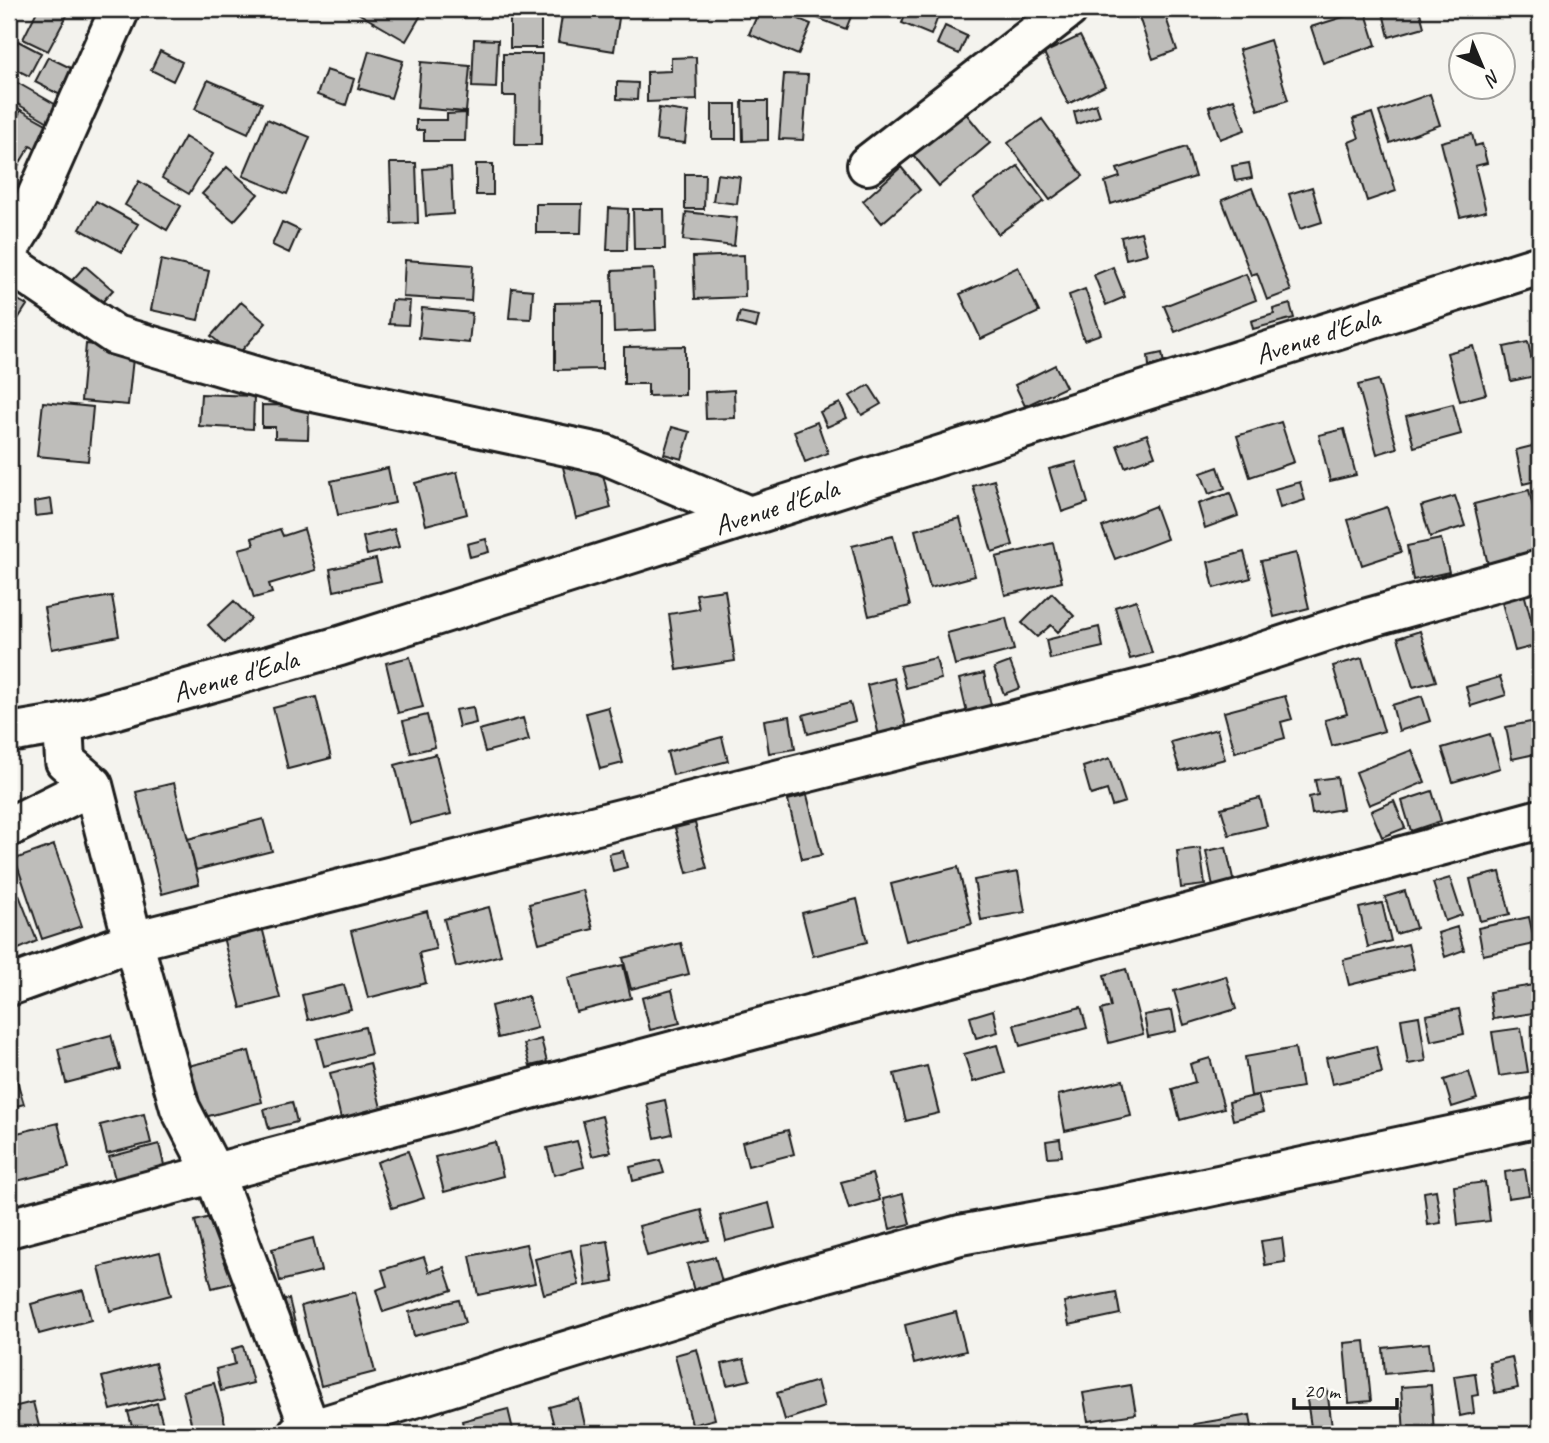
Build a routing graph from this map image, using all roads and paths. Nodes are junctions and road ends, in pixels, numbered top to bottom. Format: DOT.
graph roads {
  1 [pos="120,9"];
  2 [pos="1068,9"];
  3 [pos="867,164"];
  4 [pos="14,230"];
  5 [pos="9,263"];
  6 [pos="1540,265"];
  7 [pos="747,515"];
  8 [pos="1540,570"];
  9 [pos="64,724"];
  10 [pos="9,733"];
  11 [pos="93,785"];
  12 [pos="1540,819"];
  13 [pos="9,827"];
  14 [pos="133,941"];
  15 [pos="9,986"];
  16 [pos="1540,1117"];
  17 [pos="214,1174"];
  18 [pos="9,1228"];
  19 [pos="307,1433"];
  1 -- 4 [label="street"];
  2 -- 3 [label="street"];
  5 -- 7 [label="street"];
  6 -- 7 [label="street, Avenue d'Eala"];
  7 -- 9 [label="street, Avenue d'Eala"];
  8 -- 14 [label="street"];
  9 -- 10 [label="street, Avenue d'Eala"];
  9 -- 11 [label="street"];
  11 -- 13 [label="street"];
  11 -- 14 [label="street"];
  12 -- 17 [label="street"];
  14 -- 15 [label="street"];
  14 -- 17 [label="street"];
  16 -- 19 [label="street"];
  17 -- 18 [label="street"];
  17 -- 19 [label="street"];
}
